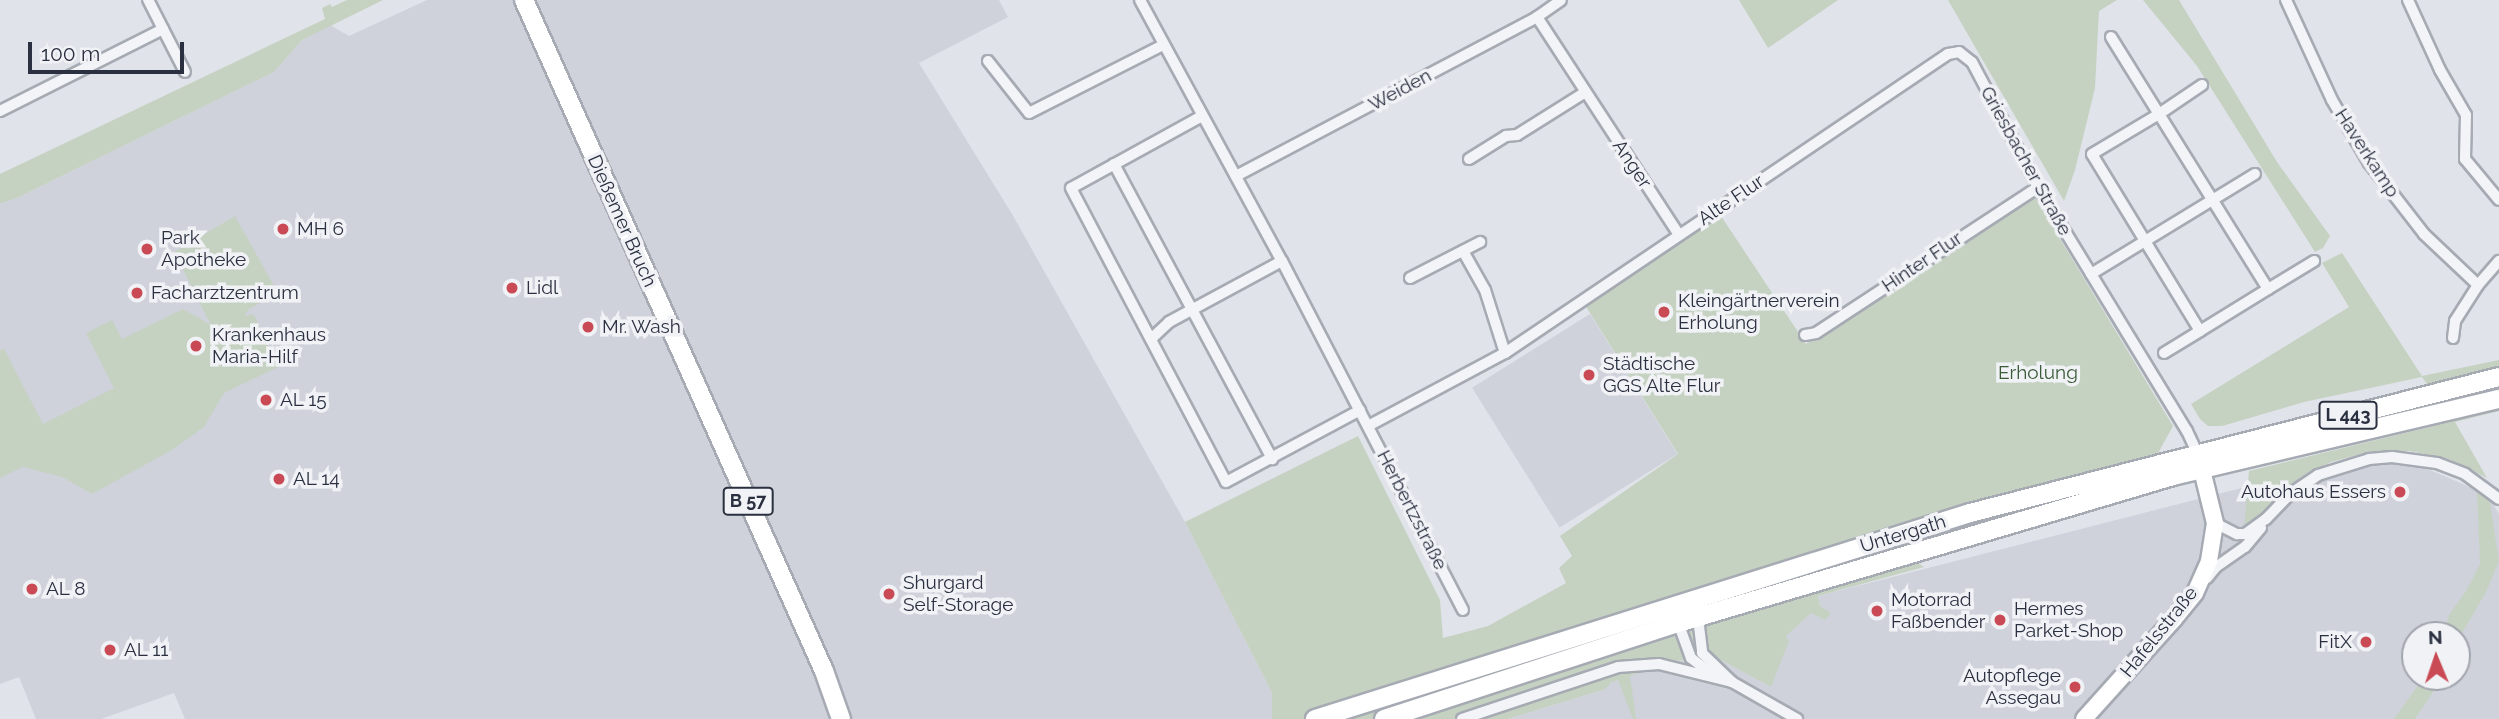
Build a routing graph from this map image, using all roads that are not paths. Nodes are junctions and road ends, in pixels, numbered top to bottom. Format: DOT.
graph roads {
  1 [pos="148,0"];
  2 [pos="524,0"];
  3 [pos="1140,0"];
  4 [pos="1561,0"];
  5 [pos="2286,0"];
  6 [pos="2408,0"];
  7 [pos="1545,4"];
  8 [pos="1537,17"];
  9 [pos="163,29"];
  10 [pos="2111,37"];
  11 [pos="1163,45"];
  12 [pos="1959,52"];
  13 [pos="988,61"];
  14 [pos="185,72"];
  15 [pos="2202,85"];
  16 [pos="1584,93"];
  17 [pos="0,111"];
  18 [pos="2159,114"];
  19 [pos="1202,116"];
  20 [pos="1469,159"];
  21 [pos="1114,164"];
  22 [pos="2255,174"];
  23 [pos="1236,176"];
  24 [pos="2038,187"];
  25 [pos="2499,200"];
  26 [pos="2214,202"];
  27 [pos="1679,234"];
  28 [pos="1480,242"];
  29 [pos="2146,242"];
  30 [pos="1463,251"];
  31 [pos="1282,261"];
  32 [pos="2314,261"];
  33 [pos="2499,261"];
  34 [pos="2091,274"];
  35 [pos="1410,278"];
  36 [pos="2478,285"];
  37 [pos="2268,289"];
  38 [pos="1191,311"];
  39 [pos="2200,331"];
  40 [pos="1805,335"];
  41 [pos="2454,338"];
  42 [pos="1151,339"];
  43 [pos="1505,353"];
  44 [pos="2164,353"];
  45 [pos="2499,377"];
  46 [pos="2499,399"];
  47 [pos="1360,410"];
  48 [pos="1368,426"];
  49 [pos="2197,452"];
  50 [pos="1272,459"];
  51 [pos="2205,469"];
  52 [pos="2499,499"];
  53 [pos="2266,519"];
  54 [pos="2215,523"];
  55 [pos="2194,593"];
  56 [pos="1685,601"];
  57 [pos="1463,610"];
  58 [pos="1698,618"];
  59 [pos="1678,623"];
  60 [pos="824,671"];
  61 [pos="1732,682"];
  62 [pos="841,719"];
  63 [pos="853,719"];
  64 [pos="1315,719"];
  65 [pos="1384,719"];
  66 [pos="1462,719"];
  67 [pos="1797,719"];
  68 [pos="2084,719"];
  1 -- 9 [label="street"];
  2 -- 60 [label="main road, Dießemer Bruch / B 57"];
  3 -- 11 [label="street, Herbertzstraße"];
  4 -- 7 [label="street, Weiden"];
  5 -- 36 [label="street, Haverkamp"];
  6 -- 25 [label="street"];
  7 -- 8 [label="street, Weiden"];
  8 -- 16 [label="street, Anger"];
  8 -- 23 [label="street, Weiden"];
  9 -- 14 [label="street"];
  9 -- 17 [label="street"];
  10 -- 18 [label="street"];
  11 -- 13 [label="street"];
  11 -- 19 [label="street, Herbertzstraße"];
  12 -- 24 [label="street, Griesbacher Straße"];
  12 -- 27 [label="street, Alte Flur"];
  15 -- 18 [label="street"];
  16 -- 20 [label="street"];
  16 -- 27 [label="street, Anger"];
  18 -- 26 [label="street"];
  18 -- 29 [label="street"];
  19 -- 21 [label="street"];
  19 -- 23 [label="street, Herbertzstraße"];
  21 -- 38 [label="street"];
  21 -- 42 [label="street"];
  22 -- 26 [label="street"];
  23 -- 31 [label="street, Herbertzstraße"];
  24 -- 34 [label="street, Griesbacher Straße"];
  24 -- 40 [label="street, Hinter Flur"];
  26 -- 29 [label="street"];
  26 -- 37 [label="street"];
  27 -- 43 [label="street, Alte Flur"];
  28 -- 30 [label="street"];
  29 -- 34 [label="street"];
  29 -- 39 [label="street"];
  30 -- 35 [label="street"];
  30 -- 43 [label="street"];
  31 -- 38 [label="street"];
  31 -- 47 [label="street, Herbertzstraße"];
  32 -- 37 [label="street"];
  33 -- 36 [label="street"];
  34 -- 49 [label="street, Griesbacher Straße"];
  36 -- 41 [label="street"];
  37 -- 39 [label="street"];
  38 -- 42 [label="street"];
  38 -- 50 [label="street"];
  39 -- 44 [label="street"];
  42 -- 50 [label="street"];
  43 -- 48 [label="street, Alte Flur"];
  45 -- 49 [label="main road, Untergath / L 443"];
  46 -- 51 [label="main road, Untergath / L 443"];
  47 -- 48 [label="street, Herbertzstraße"];
  47 -- 50 [label="street"];
  48 -- 57 [label="street, Herbertzstraße"];
  49 -- 51 [label="main road, Hafelsstraße"];
  49 -- 56 [label="main road, Untergath"];
  51 -- 54 [label="main road, Hafelsstraße"];
  51 -- 58 [label="main road, Untergath"];
  52 -- 53 [label="street"];
  53 -- 54 [label="street"];
  53 -- 55 [label="street"];
  54 -- 55 [label="main road, Hafelsstraße"];
  55 -- 68 [label="main road, Hafelsstraße"];
  56 -- 58 [label="street"];
  56 -- 59 [label="street"];
  56 -- 64 [label="main road, Untergath"];
  58 -- 59 [label="main road, Untergath"];
  58 -- 61 [label="street"];
  59 -- 61 [label="street"];
  59 -- 65 [label="main road, Untergath"];
  60 -- 62 [label="main road, Dießemer Bruch / B 57"];
  60 -- 63 [label="main road, Dießemer Bruch / B 57"];
  61 -- 66 [label="street"];
  61 -- 67 [label="street"];
}
